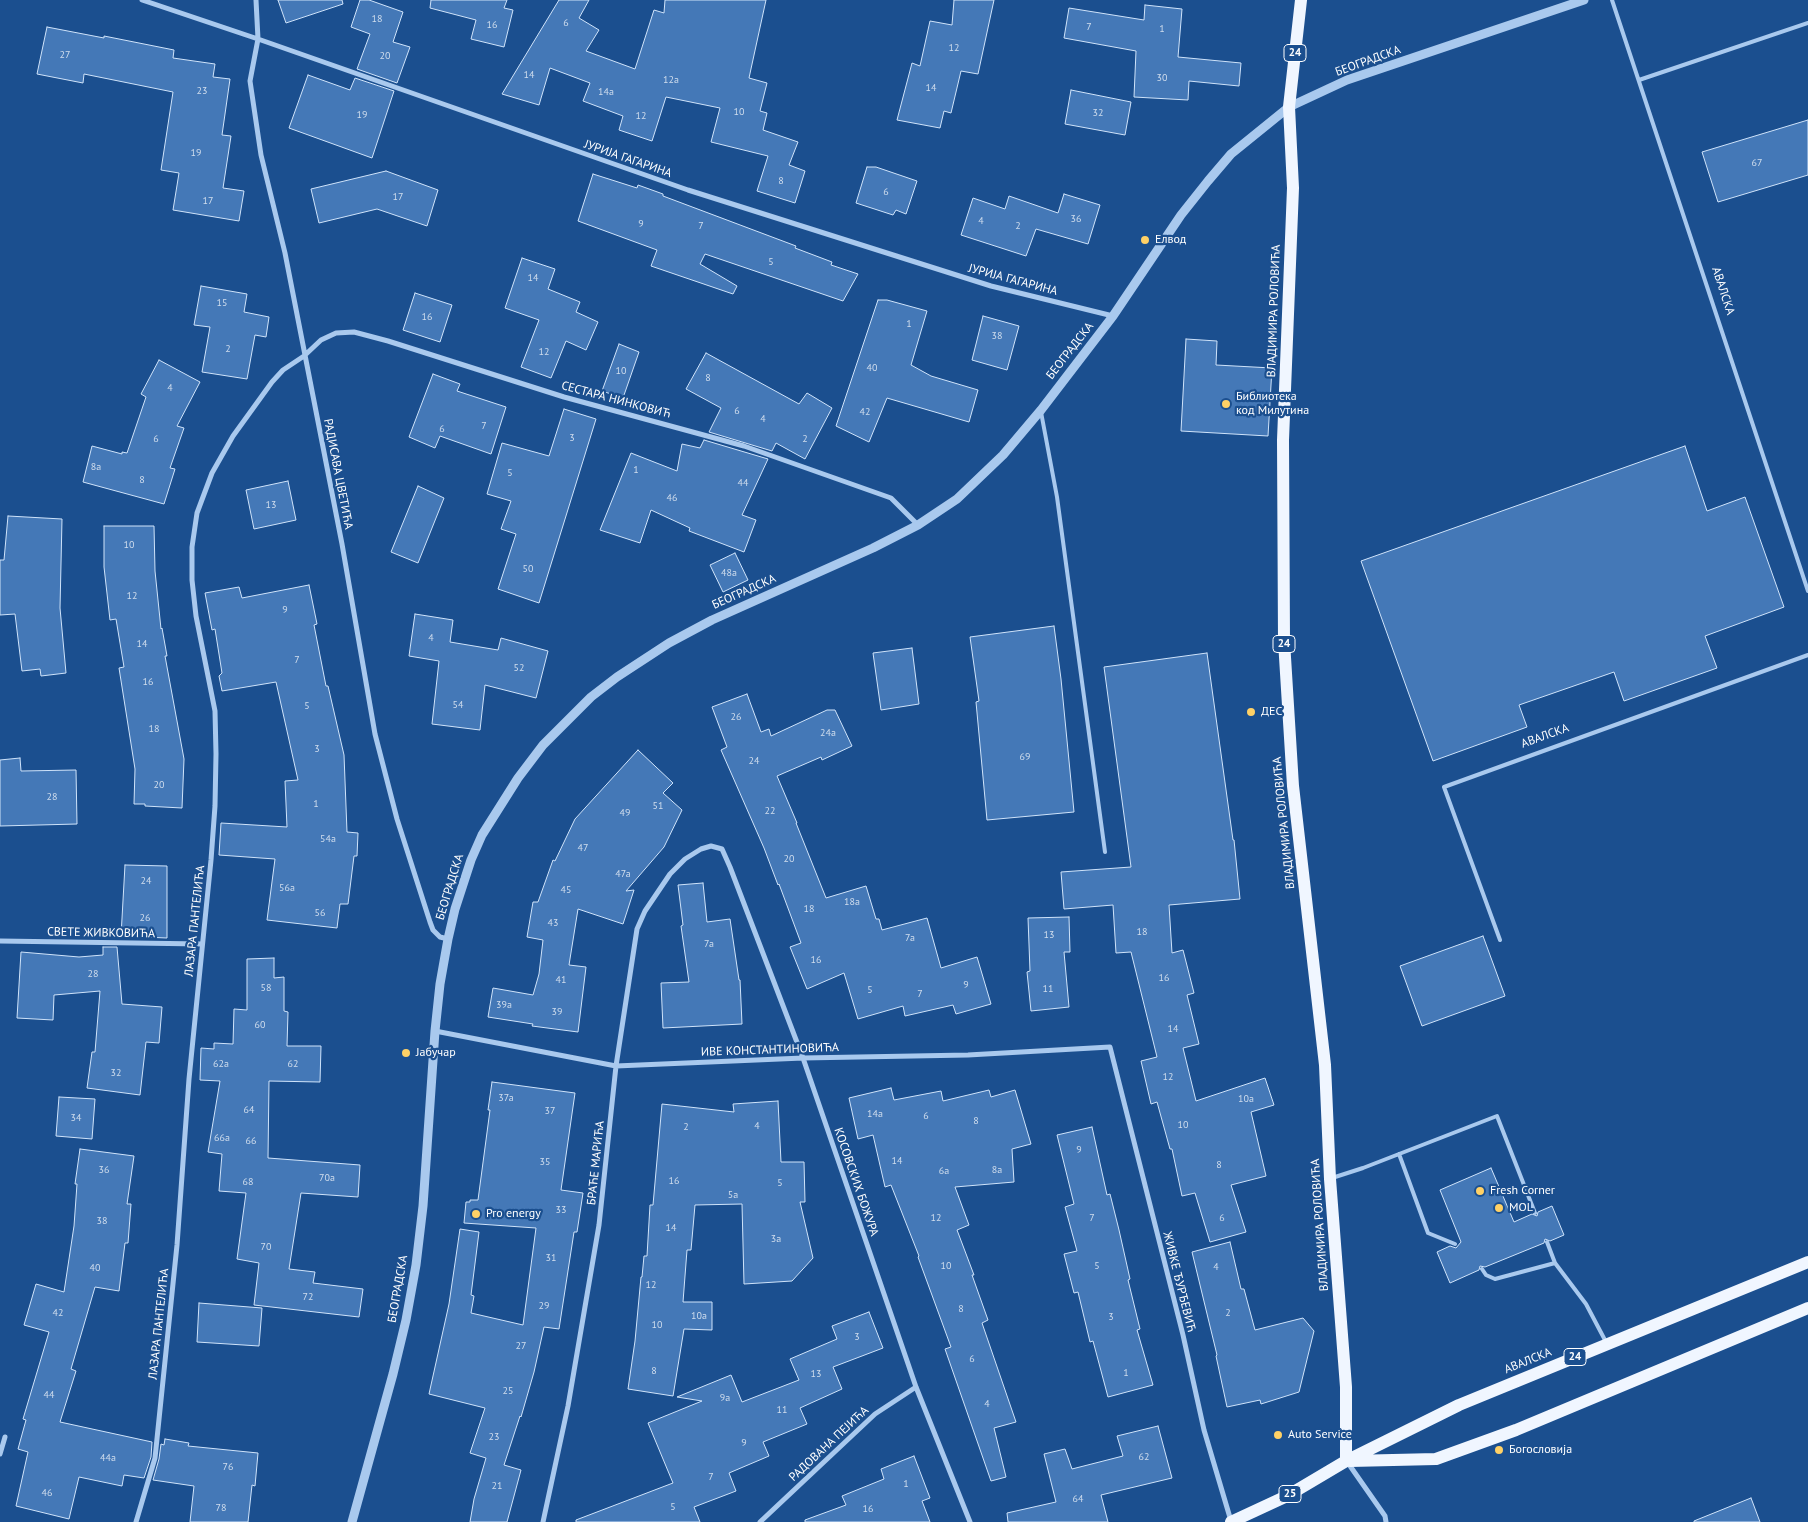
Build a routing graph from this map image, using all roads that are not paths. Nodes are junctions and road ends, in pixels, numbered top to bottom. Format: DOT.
graph roads {
  1 [pos="142,0"];
  2 [pos="256,0"];
  3 [pos="1301,0"];
  4 [pos="1584,0"];
  5 [pos="1612,0"];
  6 [pos="1808,23"];
  7 [pos="258,39"];
  8 [pos="1639,80"];
  9 [pos="1289,107"];
  10 [pos="1114,316"];
  11 [pos="304,356"];
  12 [pos="1041,410"];
  13 [pos="918,525"];
  14 [pos="1808,591"];
  15 [pos="1808,655"];
  16 [pos="722,849"];
  17 [pos="1105,852"];
  18 [pos="448,939"];
  19 [pos="1500,940"];
  20 [pos="0,941"];
  21 [pos="202,944"];
  22 [pos="435,1031"];
  23 [pos="1110,1047"];
  24 [pos="803,1058"];
  25 [pos="616,1066"];
  26 [pos="1399,1154"];
  27 [pos="1330,1179"];
  28 [pos="1534,1213"];
  29 [pos="1547,1242"];
  30 [pos="1454,1244"];
  31 [pos="1555,1262"];
  32 [pos="1808,1262"];
  33 [pos="1482,1269"];
  34 [pos="1808,1308"];
  35 [pos="1607,1344"];
  36 [pos="916,1387"];
  37 [pos="5,1437"];
  38 [pos="0,1454"];
  39 [pos="1346,1461"];
  40 [pos="136,1522"];
  41 [pos="352,1522"];
  42 [pos="543,1522"];
  43 [pos="760,1522"];
  44 [pos="970,1522"];
  45 [pos="1231,1522"];
  46 [pos="1386,1522"];
  1 -- 7 [label="street, ЈУРИЈА ГАГАРИНА"];
  2 -- 7 [label="street, РАДИСАВА ЦВЕТИЋА"];
  3 -- 9 [label="main road, 24"];
  4 -- 9 [label="street, БЕОГРАДСКА"];
  5 -- 8 [label="lane, АВАЛСКА"];
  6 -- 8 [label="lane"];
  7 -- 10 [label="street, ЈУРИЈА ГАГАРИНА"];
  7 -- 11 [label="street, РАДИСАВА ЦВЕТИЋА"];
  8 -- 14 [label="lane, АВАЛСКА"];
  9 -- 10 [label="street, БЕОГРАДСКА"];
  9 -- 27 [label="main road, ВЛАДИМИРА РОЛОВИЋА / 24"];
  10 -- 12 [label="street, БЕОГРАДСКА"];
  11 -- 13 [label="street, СЕСТАРА НИНКОВИЋ"];
  11 -- 18 [label="street, РАДИСАВА ЦВЕТИЋА"];
  11 -- 21 [label="street, ЛАЗАРА ПАНТЕЛИЋА"];
  12 -- 13 [label="street, БЕОГРАДСКА"];
  12 -- 17 [label="lane"];
  13 -- 18 [label="street, БЕОГРАДСКА"];
  15 -- 19 [label="lane, АВАЛСКА"];
  16 -- 24 [label="street, КОСОВСКИХ БОЖУРА"];
  16 -- 25 [label="street, БРАЋЕ МАРИЋА"];
  18 -- 22 [label="street, БЕОГРАДСКА"];
  20 -- 21 [label="street, СВЕТЕ ЖИВКОВИЋА"];
  21 -- 40 [label="street, ЛАЗАРА ПАНТЕЛИЋА"];
  22 -- 25 [label="street, ИВЕ КОНСТАНТИНОВИЋА"];
  22 -- 41 [label="street, БЕОГРАДСКА"];
  23 -- 24 [label="street, ИВЕ КОНСТАНТИНОВИЋА"];
  23 -- 45 [label="street, ЖИВКЕ ЂУРЂЕВИЋ"];
  24 -- 25 [label="street, ИВЕ КОНСТАНТИНОВИЋА"];
  24 -- 36 [label="street, КОСОВСКИХ БОЖУРА"];
  25 -- 42 [label="street, БРАЋЕ МАРИЋА"];
  26 -- 27 [label="lane"];
  26 -- 28 [label="lane"];
  26 -- 30 [label="lane"];
  27 -- 39 [label="main road, ВЛАДИМИРА РОЛОВИЋА / 24"];
  29 -- 31 [label="lane"];
  31 -- 33 [label="lane"];
  31 -- 35 [label="lane"];
  32 -- 35 [label="main road, АВАЛСКА / 24"];
  34 -- 39 [label="main road, АВАЛСКА"];
  35 -- 39 [label="main road, АВАЛСКА / 24"];
  36 -- 43 [label="street, РАДОВАНА ПЕЈИЋА"];
  36 -- 44 [label="street, КОСОВСКИХ БОЖУРА"];
  37 -- 38 [label="street"];
  39 -- 45 [label="main road, АВАЛСКА / 25"];
  39 -- 46 [label="street"];
}
